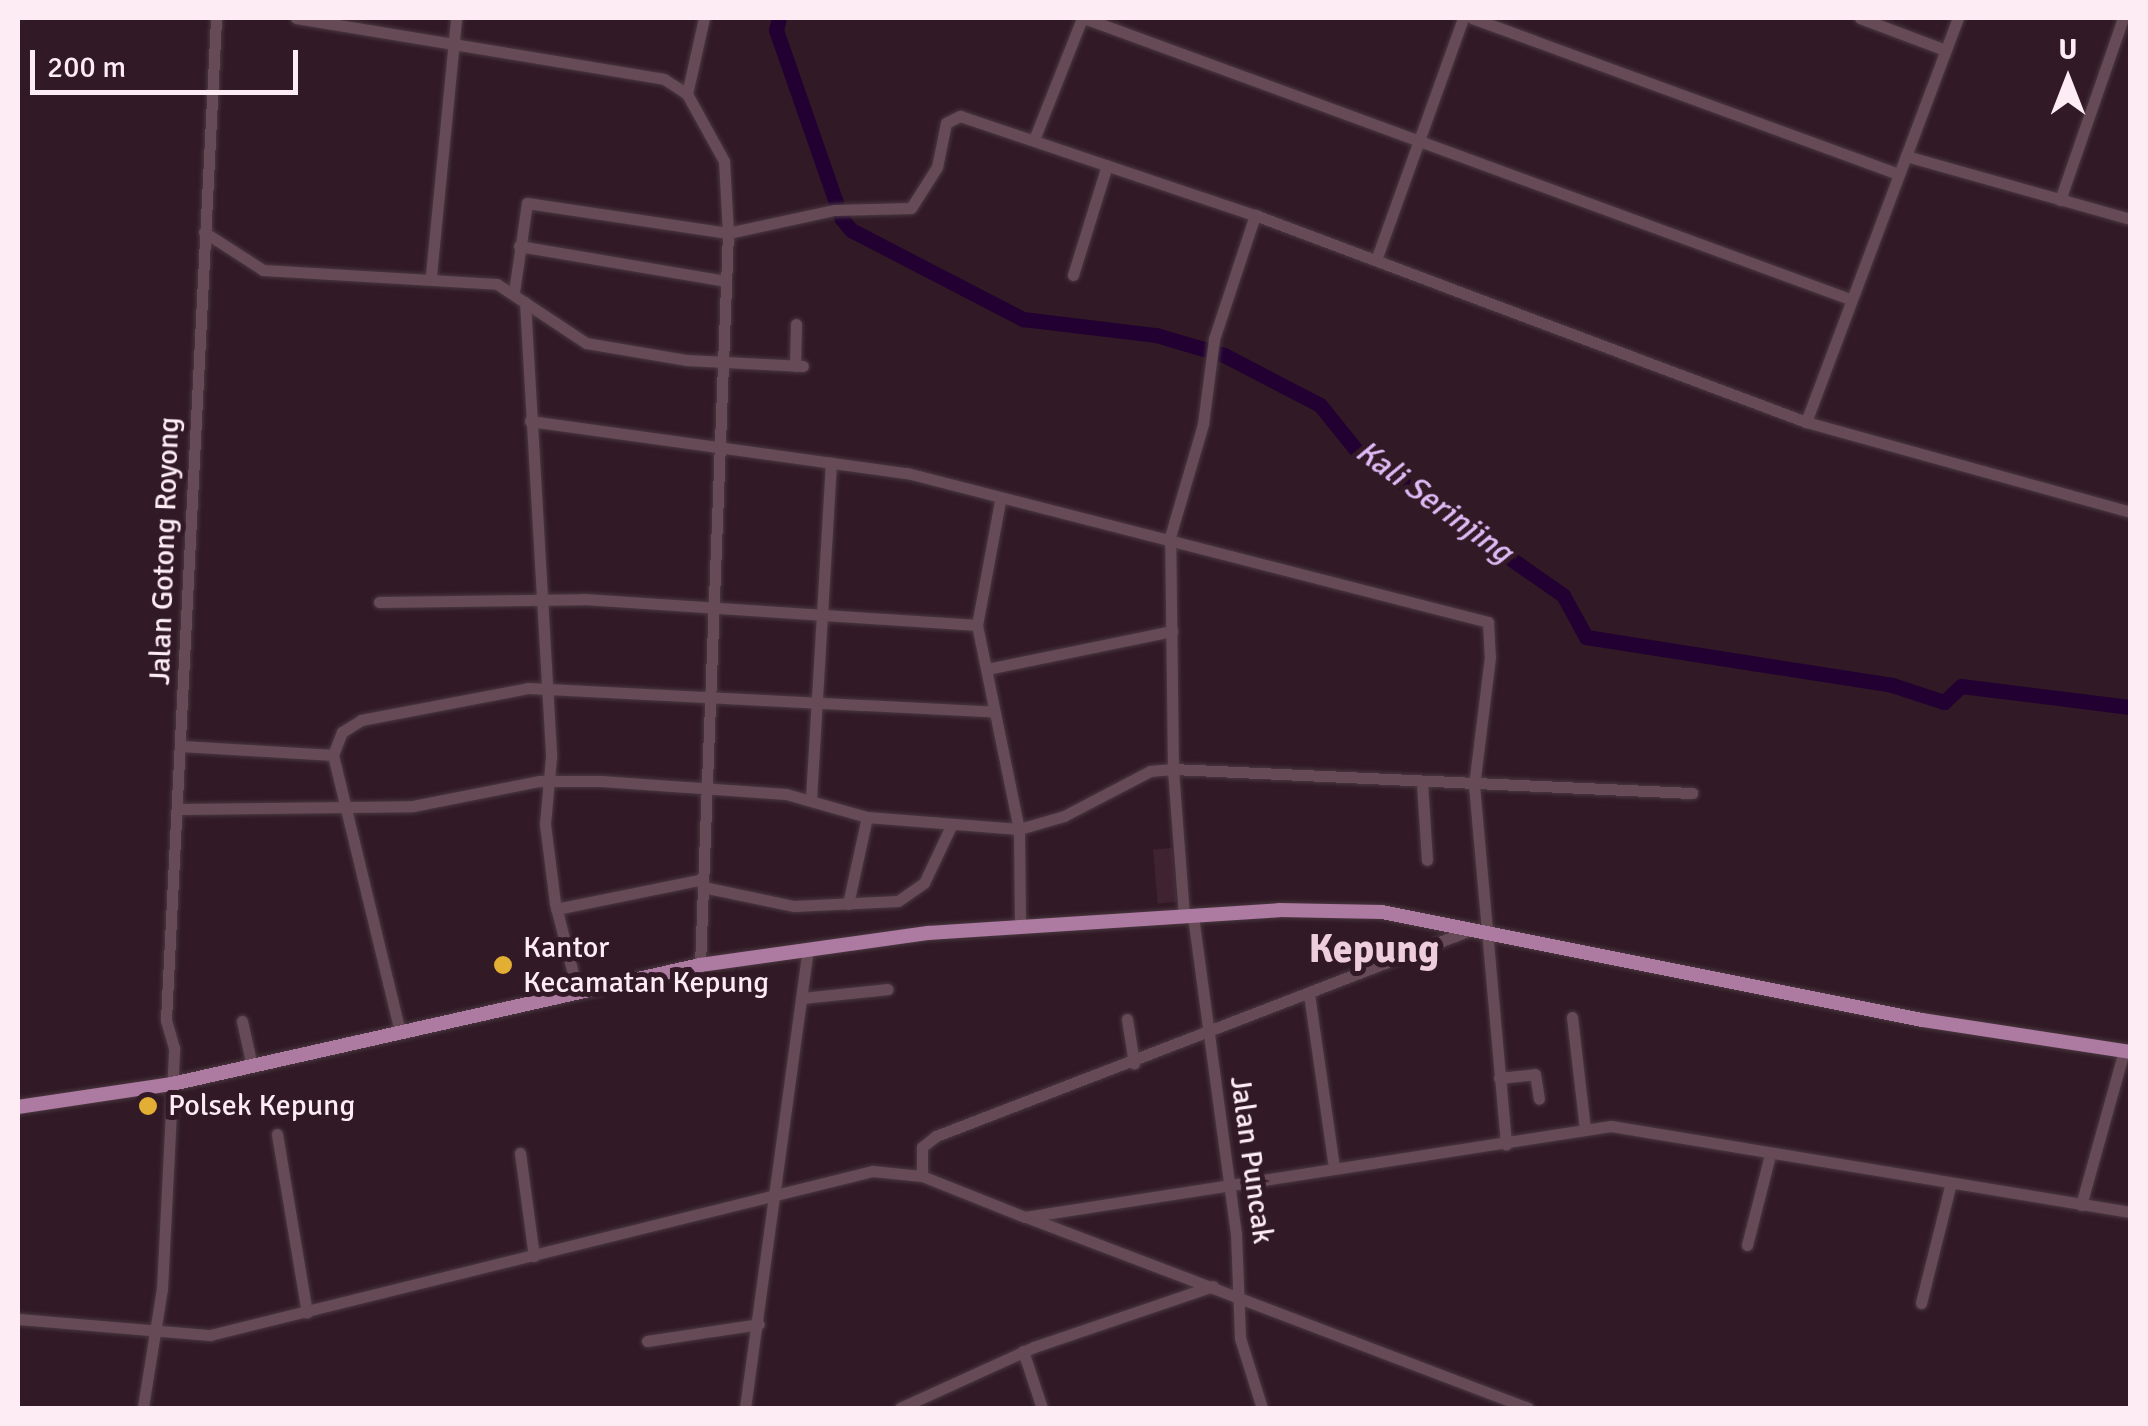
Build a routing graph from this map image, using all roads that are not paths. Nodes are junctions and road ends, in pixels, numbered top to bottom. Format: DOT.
graph roads {
  1 [pos="216,18"];
  2 [pos="296,18"];
  3 [pos="456,18"];
  4 [pos="704,18"];
  5 [pos="1083,18"];
  6 [pos="1463,18"];
  7 [pos="1472,18"];
  8 [pos="1860,18"];
  9 [pos="1958,18"];
  10 [pos="2122,18"];
  11 [pos="454,43"];
  12 [pos="1945,50"];
  13 [pos="688,94"];
  14 [pos="1419,136"];
  15 [pos="1034,138"];
  16 [pos="1906,156"];
  17 [pos="1107,166"];
  18 [pos="1898,174"];
  19 [pos="2060,200"];
  20 [pos="1255,215"];
  21 [pos="2130,219"];
  22 [pos="204,232"];
  23 [pos="728,233"];
  24 [pos="519,246"];
  25 [pos="1376,260"];
  26 [pos="431,275"];
  27 [pos="1073,275"];
  28 [pos="725,281"];
  29 [pos="514,292"];
  30 [pos="1850,299"];
  31 [pos="524,302"];
  32 [pos="796,324"];
  33 [pos="722,361"];
  34 [pos="530,421"];
  35 [pos="1806,422"];
  36 [pos="717,451"];
  37 [pos="818,459"];
  38 [pos="1000,500"];
  39 [pos="2130,512"];
  40 [pos="1170,537"];
  41 [pos="540,599"];
  42 [pos="379,602"];
  43 [pos="709,607"];
  44 [pos="823,612"];
  45 [pos="977,625"];
  46 [pos="1172,631"];
  47 [pos="987,668"];
  48 [pos="546,688"];
  49 [pos="709,699"];
  50 [pos="818,708"];
  51 [pos="994,712"];
  52 [pos="182,746"];
  53 [pos="333,755"];
  54 [pos="1174,775"];
  55 [pos="548,781"];
  56 [pos="706,788"];
  57 [pos="1421,789"];
  58 [pos="1474,789"];
  59 [pos="1692,794"];
  60 [pos="811,799"];
  61 [pos="180,809"];
  62 [pos="344,810"];
  63 [pos="867,817"];
  64 [pos="951,826"];
  65 [pos="1019,829"];
  66 [pos="1427,860"];
  67 [pos="703,883"];
  68 [pos="848,904"];
  69 [pos="556,910"];
  70 [pos="1189,916"];
  71 [pos="1020,927"];
  72 [pos="1479,931"];
  73 [pos="808,948"];
  74 [pos="700,965"];
  75 [pos="888,989"];
  76 [pos="578,993"];
  77 [pos="1309,994"];
  78 [pos="802,998"];
  79 [pos="1572,1017"];
  80 [pos="1128,1019"];
  81 [pos="242,1021"];
  82 [pos="400,1032"];
  83 [pos="1209,1036"];
  84 [pos="2127,1051"];
  85 [pos="1134,1063"];
  86 [pos="252,1066"];
  87 [pos="1499,1078"];
  88 [pos="172,1084"];
  89 [pos="1538,1100"];
  90 [pos="18,1107"];
  91 [pos="1585,1129"];
  92 [pos="277,1134"];
  93 [pos="1506,1145"];
  94 [pos="520,1153"];
  95 [pos="1770,1155"];
  96 [pos="1334,1168"];
  97 [pos="922,1176"];
  98 [pos="1230,1186"];
  99 [pos="1950,1187"];
  100 [pos="775,1199"];
  101 [pos="2080,1205"];
  102 [pos="2130,1212"];
  103 [pos="1025,1217"];
  104 [pos="1746,1245"];
  105 [pos="534,1256"];
  106 [pos="1214,1286"];
  107 [pos="1240,1299"];
  108 [pos="1921,1303"];
  109 [pos="307,1314"];
  110 [pos="18,1319"];
  111 [pos="759,1324"];
  112 [pos="158,1334"];
  113 [pos="647,1340"];
  114 [pos="1022,1352"];
  115 [pos="143,1407"];
  116 [pos="746,1408"];
  117 [pos="900,1408"];
  118 [pos="1042,1408"];
  119 [pos="1262,1408"];
  120 [pos="1528,1408"];
  1 -- 22 [label="street, Jalan Gotong Royong"];
  2 -- 11 [label="street"];
  3 -- 11 [label="street"];
  4 -- 13 [label="street"];
  5 -- 14 [label="street"];
  5 -- 15 [label="street"];
  6 -- 14 [label="street"];
  7 -- 18 [label="street"];
  8 -- 12 [label="street"];
  9 -- 12 [label="street"];
  10 -- 19 [label="street"];
  11 -- 13 [label="street"];
  11 -- 26 [label="street"];
  12 -- 16 [label="street"];
  13 -- 23 [label="street"];
  14 -- 25 [label="street"];
  14 -- 30 [label="street"];
  15 -- 17 [label="street"];
  15 -- 23 [label="street"];
  16 -- 18 [label="street"];
  16 -- 19 [label="street"];
  17 -- 20 [label="street"];
  17 -- 27 [label="street"];
  18 -- 30 [label="street"];
  19 -- 21 [label="street"];
  20 -- 25 [label="street"];
  20 -- 40 [label="street, Jalan Puncak"];
  22 -- 26 [label="street"];
  22 -- 52 [label="street, Jalan Gotong Royong"];
  23 -- 24 [label="street"];
  23 -- 28 [label="street"];
  24 -- 28 [label="street"];
  24 -- 29 [label="street"];
  25 -- 35 [label="street"];
  26 -- 29 [label="street"];
  28 -- 33 [label="street"];
  29 -- 31 [label="street"];
  30 -- 35 [label="street"];
  31 -- 33 [label="street"];
  31 -- 34 [label="street"];
  32 -- 33 [label="street"];
  33 -- 36 [label="street"];
  34 -- 36 [label="street"];
  34 -- 41 [label="street"];
  35 -- 39 [label="street"];
  36 -- 37 [label="street"];
  36 -- 43 [label="street"];
  37 -- 38 [label="street"];
  37 -- 44 [label="street"];
  38 -- 40 [label="street"];
  38 -- 45 [label="street"];
  40 -- 46 [label="street, Jalan Puncak"];
  40 -- 58 [label="street"];
  41 -- 42 [label="street"];
  41 -- 43 [label="street"];
  41 -- 48 [label="street"];
  43 -- 44 [label="street"];
  43 -- 49 [label="street"];
  44 -- 45 [label="street"];
  44 -- 50 [label="street"];
  45 -- 47 [label="street"];
  46 -- 47 [label="street"];
  46 -- 54 [label="street, Jalan Puncak"];
  47 -- 51 [label="street"];
  48 -- 49 [label="street"];
  48 -- 53 [label="street"];
  48 -- 55 [label="street"];
  49 -- 50 [label="street"];
  49 -- 56 [label="street"];
  50 -- 51 [label="street"];
  50 -- 60 [label="street"];
  51 -- 65 [label="street"];
  52 -- 53 [label="street"];
  52 -- 61 [label="street, Jalan Gotong Royong"];
  53 -- 62 [label="street"];
  54 -- 57 [label="street"];
  54 -- 65 [label="street"];
  54 -- 70 [label="street, Jalan Puncak"];
  55 -- 56 [label="street"];
  55 -- 62 [label="street"];
  55 -- 69 [label="street"];
  56 -- 60 [label="street"];
  56 -- 67 [label="street"];
  57 -- 58 [label="street"];
  57 -- 66 [label="street"];
  58 -- 59 [label="street"];
  58 -- 72 [label="street"];
  60 -- 63 [label="street"];
  61 -- 62 [label="street"];
  61 -- 88 [label="street, Jalan Gotong Royong"];
  62 -- 82 [label="street"];
  63 -- 64 [label="street"];
  63 -- 68 [label="street"];
  64 -- 65 [label="street"];
  64 -- 68 [label="street"];
  65 -- 71 [label="street"];
  67 -- 68 [label="street"];
  67 -- 69 [label="street"];
  67 -- 74 [label="street"];
  69 -- 76 [label="street"];
  70 -- 71 [label="main road"];
  70 -- 72 [label="main road"];
  70 -- 83 [label="street, Jalan Puncak"];
  71 -- 73 [label="main road"];
  72 -- 77 [label="street"];
  72 -- 84 [label="main road"];
  72 -- 87 [label="street"];
  73 -- 74 [label="main road"];
  73 -- 78 [label="street"];
  74 -- 76 [label="main road"];
  75 -- 78 [label="street"];
  76 -- 82 [label="main road"];
  77 -- 83 [label="street"];
  77 -- 96 [label="street"];
  78 -- 100 [label="street"];
  79 -- 91 [label="street"];
  80 -- 85 [label="street"];
  81 -- 86 [label="street"];
  82 -- 86 [label="main road"];
  83 -- 85 [label="street"];
  83 -- 98 [label="street, Jalan Puncak"];
  84 -- 101 [label="street"];
  85 -- 97 [label="street"];
  86 -- 88 [label="main road"];
  87 -- 89 [label="street"];
  87 -- 93 [label="street"];
  88 -- 90 [label="main road"];
  88 -- 112 [label="street, Jalan Gotong Royong"];
  91 -- 93 [label="street"];
  91 -- 95 [label="street"];
  92 -- 109 [label="street"];
  93 -- 96 [label="street"];
  94 -- 105 [label="street"];
  95 -- 99 [label="street"];
  95 -- 104 [label="street"];
  96 -- 98 [label="street"];
  97 -- 100 [label="street"];
  97 -- 103 [label="street"];
  98 -- 103 [label="street"];
  98 -- 107 [label="street, Jalan Puncak"];
  99 -- 101 [label="street"];
  99 -- 108 [label="street"];
  100 -- 105 [label="street"];
  100 -- 111 [label="street"];
  101 -- 102 [label="street"];
  103 -- 106 [label="street"];
  105 -- 109 [label="street"];
  106 -- 107 [label="street"];
  106 -- 114 [label="street"];
  107 -- 119 [label="street, Jalan Puncak"];
  107 -- 120 [label="street"];
  109 -- 112 [label="street"];
  110 -- 112 [label="street"];
  111 -- 113 [label="street"];
  111 -- 116 [label="street"];
  112 -- 115 [label="street, Jalan Gotong Royong"];
  114 -- 117 [label="street"];
  114 -- 118 [label="street"];
}
